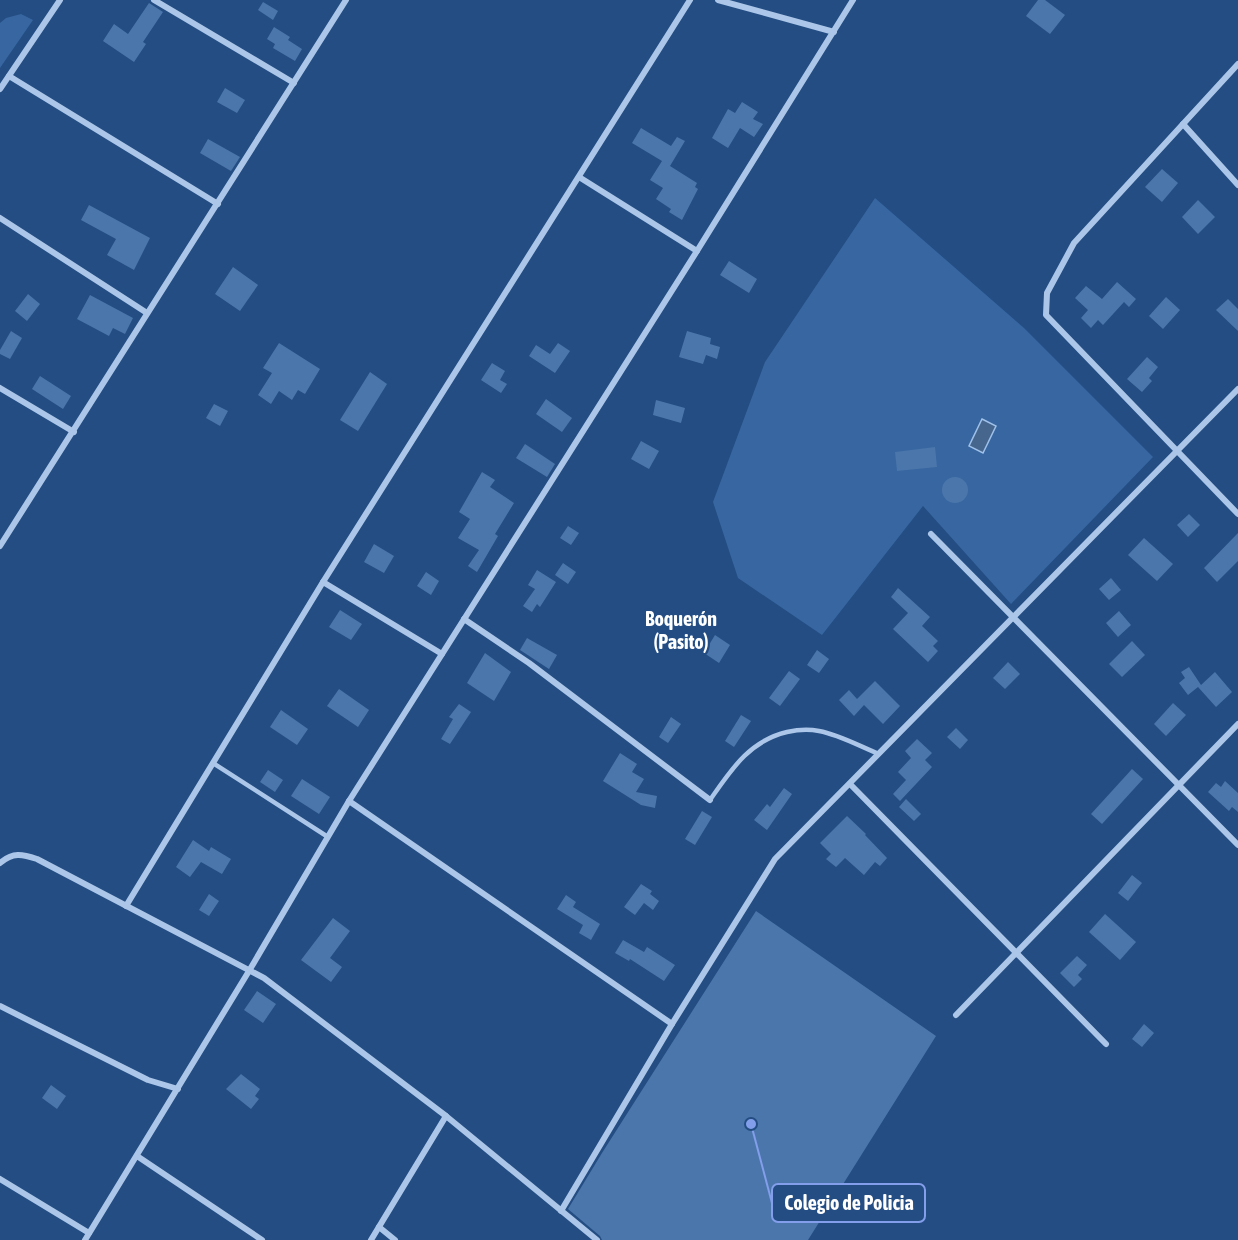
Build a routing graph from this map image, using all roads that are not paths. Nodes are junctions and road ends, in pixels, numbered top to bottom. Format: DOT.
graph roads {
  1 [pos="60,0"];
  2 [pos="154,0"];
  3 [pos="346,0"];
  4 [pos="690,0"];
  5 [pos="717,0"];
  6 [pos="853,0"];
  7 [pos="834,32"];
  8 [pos="1238,64"];
  9 [pos="9,76"];
  10 [pos="294,83"];
  11 [pos="0,89"];
  12 [pos="1183,124"];
  13 [pos="579,177"];
  14 [pos="1238,185"];
  15 [pos="218,204"];
  16 [pos="0,218"];
  17 [pos="697,251"];
  18 [pos="147,313"];
  19 [pos="0,388"];
  20 [pos="1238,389"];
  21 [pos="74,432"];
  22 [pos="1177,451"];
  23 [pos="1238,514"];
  24 [pos="930,534"];
  25 [pos="0,546"];
  26 [pos="323,582"];
  27 [pos="1013,618"];
  28 [pos="464,619"];
  29 [pos="442,654"];
  30 [pos="1238,724"];
  31 [pos="879,754"];
  32 [pos="213,763"];
  33 [pos="850,784"];
  34 [pos="1179,785"];
  35 [pos="710,800"];
  36 [pos="349,801"];
  37 [pos="328,837"];
  38 [pos="1238,845"];
  39 [pos="0,863"];
  40 [pos="126,906"];
  41 [pos="1017,952"];
  42 [pos="249,971"];
  43 [pos="0,1006"];
  44 [pos="956,1015"];
  45 [pos="672,1024"];
  46 [pos="1106,1044"];
  47 [pos="178,1089"];
  48 [pos="446,1116"];
  49 [pos="137,1156"];
  50 [pos="0,1179"];
  51 [pos="561,1210"];
  52 [pos="379,1227"];
  53 [pos="89,1233"];
  54 [pos="85,1240"];
  55 [pos="262,1240"];
  56 [pos="371,1240"];
  57 [pos="395,1240"];
  58 [pos="597,1240"];
  1 -- 9 [label="street"];
  2 -- 10 [label="street"];
  3 -- 10 [label="street"];
  4 -- 13 [label="street"];
  5 -- 7 [label="street"];
  6 -- 7 [label="street"];
  7 -- 17 [label="street"];
  8 -- 12 [label="street"];
  9 -- 11 [label="street"];
  9 -- 15 [label="street"];
  10 -- 15 [label="street"];
  12 -- 14 [label="street"];
  12 -- 22 [label="street"];
  13 -- 17 [label="street"];
  13 -- 26 [label="street"];
  15 -- 18 [label="street"];
  16 -- 18 [label="street"];
  17 -- 28 [label="street"];
  18 -- 21 [label="street"];
  19 -- 21 [label="street"];
  20 -- 22 [label="street"];
  21 -- 25 [label="street"];
  22 -- 23 [label="street"];
  22 -- 27 [label="street"];
  24 -- 27 [label="street"];
  26 -- 29 [label="street"];
  26 -- 32 [label="street"];
  27 -- 31 [label="street"];
  27 -- 34 [label="street"];
  28 -- 29 [label="street"];
  28 -- 35 [label="street"];
  29 -- 36 [label="street"];
  30 -- 34 [label="street"];
  31 -- 33 [label="street"];
  31 -- 35 [label="lane"];
  32 -- 37 [label="lane"];
  32 -- 40 [label="street"];
  33 -- 41 [label="street"];
  33 -- 45 [label="street"];
  34 -- 38 [label="street"];
  34 -- 41 [label="street"];
  36 -- 37 [label="street"];
  36 -- 45 [label="street"];
  37 -- 42 [label="street"];
  39 -- 40 [label="street"];
  40 -- 42 [label="street"];
  41 -- 44 [label="street"];
  41 -- 46 [label="street"];
  42 -- 47 [label="street"];
  42 -- 48 [label="street"];
  43 -- 47 [label="street"];
  45 -- 51 [label="street"];
  47 -- 49 [label="street"];
  48 -- 51 [label="street"];
  48 -- 52 [label="street"];
  49 -- 53 [label="street"];
  49 -- 55 [label="street"];
  50 -- 53 [label="street"];
  51 -- 58 [label="street"];
  52 -- 56 [label="street"];
  52 -- 57 [label="street"];
  53 -- 54 [label="street"];
}
